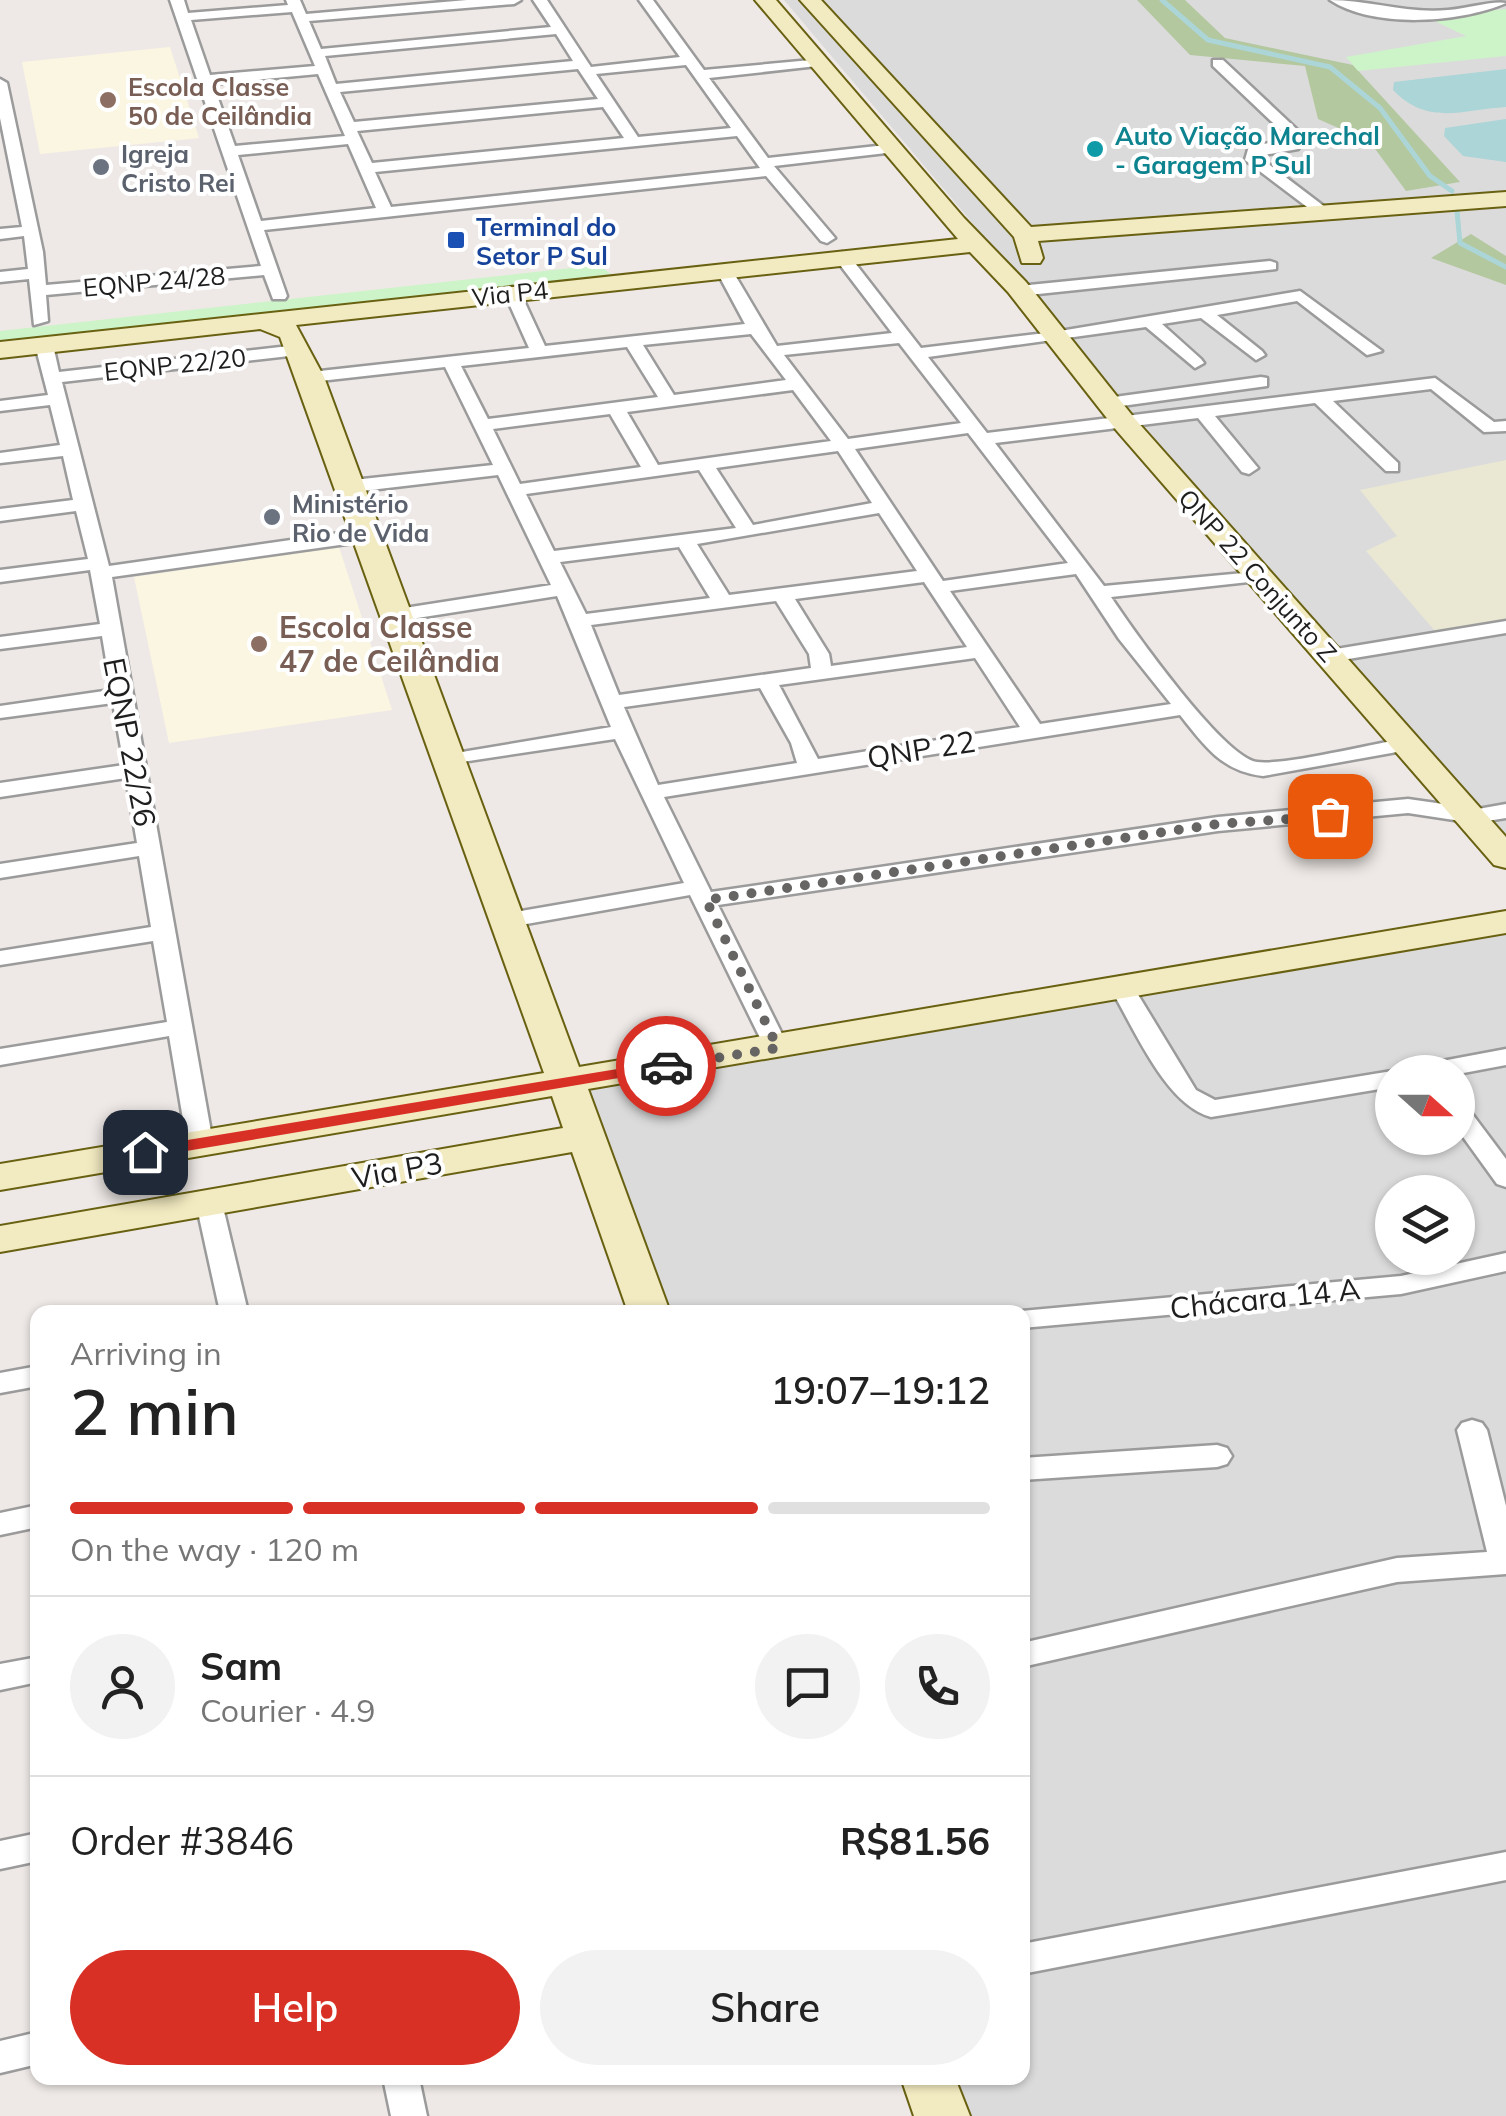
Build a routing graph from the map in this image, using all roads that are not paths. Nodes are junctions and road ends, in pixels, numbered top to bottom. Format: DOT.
graph roads {
  1 [pos="177,0"];
  2 [pos="514,0"];
  3 [pos="540,0"];
  4 [pos="646,0"];
  5 [pos="765,0"];
  6 [pos="810,0"];
  7 [pos="1338,0"];
  8 [pos="1502,0"];
  9 [pos="440,7"];
  10 [pos="297,9"];
  11 [pos="183,17"];
  12 [pos="559,30"];
  13 [pos="459,39"];
  14 [pos="420,44"];
  15 [pos="318,53"];
  16 [pos="692,60"];
  17 [pos="817,62"];
  18 [pos="1218,63"];
  19 [pos="586,67"];
  20 [pos="324,69"];
  21 [pos="704,74"];
  22 [pos="439,78"];
  23 [pos="206,80"];
  24 [pos="0,86"];
  25 [pos="334,88"];
  26 [pos="489,93"];
  27 [pos="609,102"];
  28 [pos="4,121"];
  29 [pos="924,127"];
  30 [pos="742,130"];
  31 [pos="353,133"];
  32 [pos="468,137"];
  33 [pos="633,141"];
  34 [pos="888,141"];
  35 [pos="940,147"];
  36 [pos="558,149"];
  37 [pos="229,152"];
  38 [pos="7,156"];
  39 [pos="769,167"];
  40 [pos="370,168"];
  41 [pos="582,191"];
  42 [pos="22,192"];
  43 [pos="0,194"];
  44 [pos="1506,199"];
  45 [pos="1320,210"];
  46 [pos="385,211"];
  47 [pos="956,223"];
  48 [pos="256,226"];
  49 [pos="31,231"];
  50 [pos="0,234"];
  51 [pos="1029,245"];
  52 [pos="835,248"];
  53 [pos="982,251"];
  54 [pos="1270,266"];
  55 [pos="636,269"];
  56 [pos="269,270"];
  57 [pos="724,270"];
  58 [pos="35,273"];
  59 [pos="0,276"];
  60 [pos="1018,289"];
  61 [pos="38,292"];
  62 [pos="512,292"];
  63 [pos="278,296"];
  64 [pos="1204,312"];
  65 [pos="1149,321"];
  66 [pos="0,326"];
  67 [pos="755,328"];
  68 [pos="42,333"];
  69 [pos="904,336"];
  70 [pos="1054,337"];
  71 [pos="293,339"];
  72 [pos="632,341"];
  73 [pos="0,350"];
  74 [pos="776,351"];
  75 [pos="1373,351"];
  76 [pos="539,352"];
  77 [pos="918,353"];
  78 [pos="1256,355"];
  79 [pos="1196,363"];
  80 [pos="452,364"];
  81 [pos="1261,382"];
  82 [pos="798,384"];
  83 [pos="54,388"];
  84 [pos="1320,398"];
  85 [pos="670,401"];
  86 [pos="0,406"];
  87 [pos="616,408"];
  88 [pos="1117,414"];
  89 [pos="1204,414"];
  90 [pos="485,424"];
  91 [pos="1506,426"];
  92 [pos="978,433"];
  93 [pos="843,445"];
  94 [pos="71,449"];
  95 [pos="0,458"];
  96 [pos="706,466"];
  97 [pos="1392,466"];
  98 [pos="503,468"];
  99 [pos="1249,468"];
  100 [pos="652,473"];
  101 [pos="353,486"];
  102 [pos="516,490"];
  103 [pos="86,504"];
  104 [pos="881,507"];
  105 [pos="0,515"];
  106 [pos="748,532"];
  107 [pos="368,535"];
  108 [pos="685,540"];
  109 [pos="549,558"];
  110 [pos="100,568"];
  111 [pos="1081,568"];
  112 [pos="1258,575"];
  113 [pos="0,576"];
  114 [pos="934,581"];
  115 [pos="561,589"];
  116 [pos="1098,594"];
  117 [pos="783,596"];
  118 [pos="724,604"];
  119 [pos="398,615"];
  120 [pos="579,621"];
  121 [pos="108,629"];
  122 [pos="1502,633"];
  123 [pos="0,643"];
  124 [pos="982,651"];
  125 [pos="1342,654"];
  126 [pos="822,670"];
  127 [pos="766,680"];
  128 [pos="122,695"];
  129 [pos="614,702"];
  130 [pos="1184,708"];
  131 [pos="0,712"];
  132 [pos="622,732"];
  133 [pos="1034,732"];
  134 [pos="1408,744"];
  135 [pos="450,760"];
  136 [pos="809,766"];
  137 [pos="135,770"];
  138 [pos="1447,788"];
  139 [pos="0,790"];
  140 [pos="653,792"];
  141 [pos="1408,806"];
  142 [pos="1506,812"];
  143 [pos="1472,815"];
  144 [pos="150,848"];
  145 [pos="1506,858"];
  146 [pos="0,870"];
  147 [pos="702,894"];
  148 [pos="504,921"];
  149 [pos="1506,922"];
  150 [pos="162,932"];
  151 [pos="0,958"];
  152 [pos="1122,988"];
  153 [pos="182,1027"];
  154 [pos="778,1048"];
  155 [pos="0,1056"];
  156 [pos="1506,1057"];
  157 [pos="1475,1063"];
  158 [pos="564,1082"];
  159 [pos="1375,1082"];
  160 [pos="1475,1136"];
  161 [pos="585,1137"];
  162 [pos="200,1144"];
  163 [pos="0,1177"];
  164 [pos="1506,1178"];
  165 [pos="209,1203"];
  166 [pos="0,1239"];
  167 [pos="1506,1262"];
  168 [pos="232,1305"];
  169 [pos="645,1305"];
  170 [pos="1030,1317"];
  171 [pos="30,1377"];
  172 [pos="0,1383"];
  173 [pos="1472,1430"];
  174 [pos="1217,1456"];
  175 [pos="1030,1469"];
  176 [pos="30,1518"];
  177 [pos="0,1524"];
  178 [pos="1506,1562"];
  179 [pos="1030,1653"];
  180 [pos="30,1671"];
  181 [pos="0,1677"];
  182 [pos="30,1849"];
  183 [pos="0,1855"];
  184 [pos="1506,1866"];
  185 [pos="1030,1957"];
  186 [pos="30,2050"];
  187 [pos="0,2057"];
  188 [pos="403,2085"];
  189 [pos="931,2085"];
  190 [pos="410,2116"];
  191 [pos="942,2116"];
  1 -- 11 [label="street"];
  2 -- 9 [label="street"];
  3 -- 12 [label="street"];
  4 -- 16 [label="street"];
  5 -- 17 [label="street, QNP 22 Conjunto Z"];
  6 -- 29 [label="street"];
  7 -- 8 [label="street"];
  9 -- 10 [label="street"];
  9 -- 13 [label="street"];
  10 -- 11 [label="street"];
  10 -- 15 [label="street"];
  11 -- 23 [label="street"];
  12 -- 13 [label="street"];
  12 -- 19 [label="street"];
  13 -- 14 [label="street"];
  14 -- 15 [label="street"];
  14 -- 22 [label="street"];
  15 -- 20 [label="street"];
  16 -- 19 [label="street"];
  16 -- 21 [label="street"];
  17 -- 21 [label="street"];
  17 -- 34 [label="street, QNP 22 Conjunto Z"];
  18 -- 45 [label="street"];
  19 -- 26 [label="street"];
  19 -- 27 [label="street"];
  20 -- 23 [label="street"];
  20 -- 25 [label="street"];
  21 -- 30 [label="street"];
  22 -- 25 [label="street"];
  22 -- 26 [label="street"];
  23 -- 37 [label="street"];
  24 -- 28 [label="street, EQNP 24/28"];
  25 -- 31 [label="street"];
  26 -- 27 [label="street"];
  26 -- 32 [label="street"];
  27 -- 33 [label="street"];
  28 -- 38 [label="street, EQNP 24/28"];
  29 -- 34 [label="street"];
  29 -- 35 [label="street"];
  30 -- 33 [label="street"];
  30 -- 39 [label="street"];
  31 -- 32 [label="street"];
  31 -- 37 [label="street"];
  31 -- 40 [label="street"];
  32 -- 36 [label="street"];
  32 -- 40 [label="street"];
  33 -- 36 [label="street"];
  34 -- 35 [label="street"];
  34 -- 39 [label="street"];
  34 -- 47 [label="street, QNP 22 Conjunto Z"];
  35 -- 51 [label="street"];
  36 -- 41 [label="street"];
  37 -- 48 [label="street"];
  38 -- 42 [label="street, EQNP 24/28"];
  39 -- 41 [label="street"];
  39 -- 52 [label="street"];
  40 -- 46 [label="street"];
  41 -- 46 [label="street"];
  42 -- 43 [label="street"];
  42 -- 49 [label="street, EQNP 24/28"];
  44 -- 45 [label="street, Via P4"];
  45 -- 51 [label="street, Via P4"];
  46 -- 48 [label="street"];
  47 -- 52 [label="street, Via P4"];
  47 -- 53 [label="street, QNP 22 Conjunto Z"];
  48 -- 56 [label="street"];
  49 -- 50 [label="street"];
  49 -- 58 [label="street, EQNP 24/28"];
  51 -- 53 [label="street, Via P4"];
  51 -- 60 [label="street"];
  52 -- 53 [label="street, Via P4"];
  52 -- 55 [label="street, Via P4"];
  52 -- 57 [label="street, Via P4"];
  52 -- 69 [label="street"];
  53 -- 60 [label="street, QNP 22 Conjunto Z"];
  54 -- 60 [label="street"];
  55 -- 57 [label="street, Via P4"];
  55 -- 62 [label="street, Via P4"];
  55 -- 63 [label="street, Via P4"];
  56 -- 61 [label="street, EQNP 24/28"];
  56 -- 63 [label="street"];
  57 -- 67 [label="street"];
  58 -- 59 [label="street"];
  58 -- 61 [label="street, EQNP 24/28"];
  60 -- 70 [label="street, QNP 22 Conjunto Z"];
  61 -- 68 [label="street, EQNP 24/28"];
  62 -- 71 [label="street, Via P4"];
  62 -- 76 [label="street"];
  63 -- 68 [label="street, Via P4"];
  64 -- 65 [label="street"];
  64 -- 75 [label="street"];
  64 -- 78 [label="street"];
  65 -- 70 [label="street"];
  65 -- 79 [label="street"];
  66 -- 68 [label="street"];
  67 -- 72 [label="street"];
  67 -- 74 [label="street"];
  68 -- 71 [label="street, Via P4"];
  68 -- 73 [label="street"];
  68 -- 83 [label="street, EQNP 22/26"];
  69 -- 74 [label="street"];
  69 -- 77 [label="street"];
  70 -- 77 [label="street"];
  70 -- 88 [label="street, QNP 22 Conjunto Z"];
  71 -- 80 [label="street"];
  71 -- 83 [label="street, EQNP 22/20"];
  71 -- 101 [label="street"];
  72 -- 76 [label="street"];
  72 -- 85 [label="street"];
  74 -- 82 [label="street"];
  76 -- 80 [label="street"];
  77 -- 92 [label="street"];
  80 -- 90 [label="street"];
  81 -- 88 [label="street"];
  82 -- 85 [label="street"];
  82 -- 93 [label="street"];
  83 -- 86 [label="street, EQNP 22/20"];
  83 -- 94 [label="street, EQNP 22/26"];
  84 -- 89 [label="street"];
  84 -- 91 [label="street"];
  84 -- 97 [label="street"];
  85 -- 87 [label="street"];
  87 -- 90 [label="street"];
  87 -- 100 [label="street"];
  88 -- 89 [label="street"];
  88 -- 92 [label="street"];
  88 -- 112 [label="street, QNP 22 Conjunto Z"];
  89 -- 99 [label="street"];
  90 -- 98 [label="street"];
  92 -- 93 [label="street"];
  92 -- 111 [label="street"];
  93 -- 96 [label="street"];
  93 -- 104 [label="street"];
  94 -- 95 [label="street"];
  94 -- 103 [label="street, EQNP 22/26"];
  96 -- 100 [label="street"];
  96 -- 106 [label="street"];
  98 -- 101 [label="street"];
  98 -- 102 [label="street"];
  100 -- 102 [label="street"];
  101 -- 107 [label="street"];
  102 -- 109 [label="street"];
  103 -- 105 [label="street"];
  103 -- 110 [label="street, EQNP 22/26"];
  104 -- 106 [label="street"];
  104 -- 114 [label="street"];
  106 -- 108 [label="street"];
  107 -- 110 [label="street"];
  107 -- 119 [label="street"];
  108 -- 109 [label="street"];
  108 -- 118 [label="street"];
  109 -- 115 [label="street"];
  110 -- 113 [label="street"];
  110 -- 121 [label="street, EQNP 22/26"];
  111 -- 114 [label="street"];
  111 -- 116 [label="street"];
  112 -- 116 [label="street"];
  112 -- 125 [label="street, QNP 22 Conjunto Z"];
  114 -- 117 [label="street"];
  114 -- 124 [label="street"];
  115 -- 119 [label="street"];
  115 -- 120 [label="street"];
  116 -- 130 [label="street"];
  117 -- 118 [label="street"];
  117 -- 126 [label="street"];
  118 -- 120 [label="street"];
  119 -- 135 [label="street"];
  120 -- 129 [label="street"];
  121 -- 123 [label="street"];
  121 -- 128 [label="street, EQNP 22/26"];
  122 -- 125 [label="street"];
  124 -- 126 [label="street"];
  124 -- 133 [label="street"];
  125 -- 134 [label="street, QNP 22 Conjunto Z"];
  126 -- 127 [label="street"];
  127 -- 129 [label="street"];
  127 -- 136 [label="street"];
  128 -- 131 [label="street"];
  128 -- 137 [label="street, EQNP 22/26"];
  129 -- 132 [label="street"];
  130 -- 133 [label="street, QNP 22"];
  130 -- 134 [label="street"];
  132 -- 135 [label="street"];
  132 -- 140 [label="street"];
  133 -- 136 [label="street, QNP 22"];
  134 -- 138 [label="street, QNP 22 Conjunto Z"];
  135 -- 148 [label="street"];
  136 -- 140 [label="street, QNP 22"];
  137 -- 139 [label="street"];
  137 -- 144 [label="street, EQNP 22/26"];
  138 -- 141 [label="street"];
  138 -- 143 [label="street, QNP 22 Conjunto Z"];
  140 -- 147 [label="street"];
  141 -- 143 [label="street"];
  141 -- 147 [label="street"];
  142 -- 143 [label="street"];
  143 -- 145 [label="street, QNP 22 Conjunto Z"];
  144 -- 146 [label="street"];
  144 -- 150 [label="street, EQNP 22/26"];
  147 -- 148 [label="street"];
  147 -- 154 [label="street"];
  148 -- 158 [label="street"];
  149 -- 152 [label="street, Via P3"];
  150 -- 151 [label="street"];
  150 -- 153 [label="street, EQNP 22/26"];
  152 -- 154 [label="street, Via P3"];
  152 -- 159 [label="street"];
  153 -- 155 [label="street"];
  153 -- 162 [label="street, EQNP 22/26"];
  154 -- 158 [label="street, Via P3"];
  156 -- 157 [label="street"];
  158 -- 161 [label="street"];
  158 -- 162 [label="street, Via P3"];
  160 -- 164 [label="street"];
  161 -- 165 [label="street, Via P3"];
  161 -- 169 [label="street"];
  162 -- 163 [label="street, Via P3"];
  165 -- 166 [label="street, Via P3"];
  165 -- 168 [label="street"];
  167 -- 170 [label="street, Chácara 14 A"];
  171 -- 172 [label="street"];
  173 -- 178 [label="street"];
  174 -- 175 [label="street"];
  176 -- 177 [label="street"];
  178 -- 179 [label="street"];
  180 -- 181 [label="street"];
  182 -- 183 [label="street"];
  184 -- 185 [label="street"];
  186 -- 187 [label="street"];
  188 -- 190 [label="street"];
  189 -- 191 [label="street"];
}
